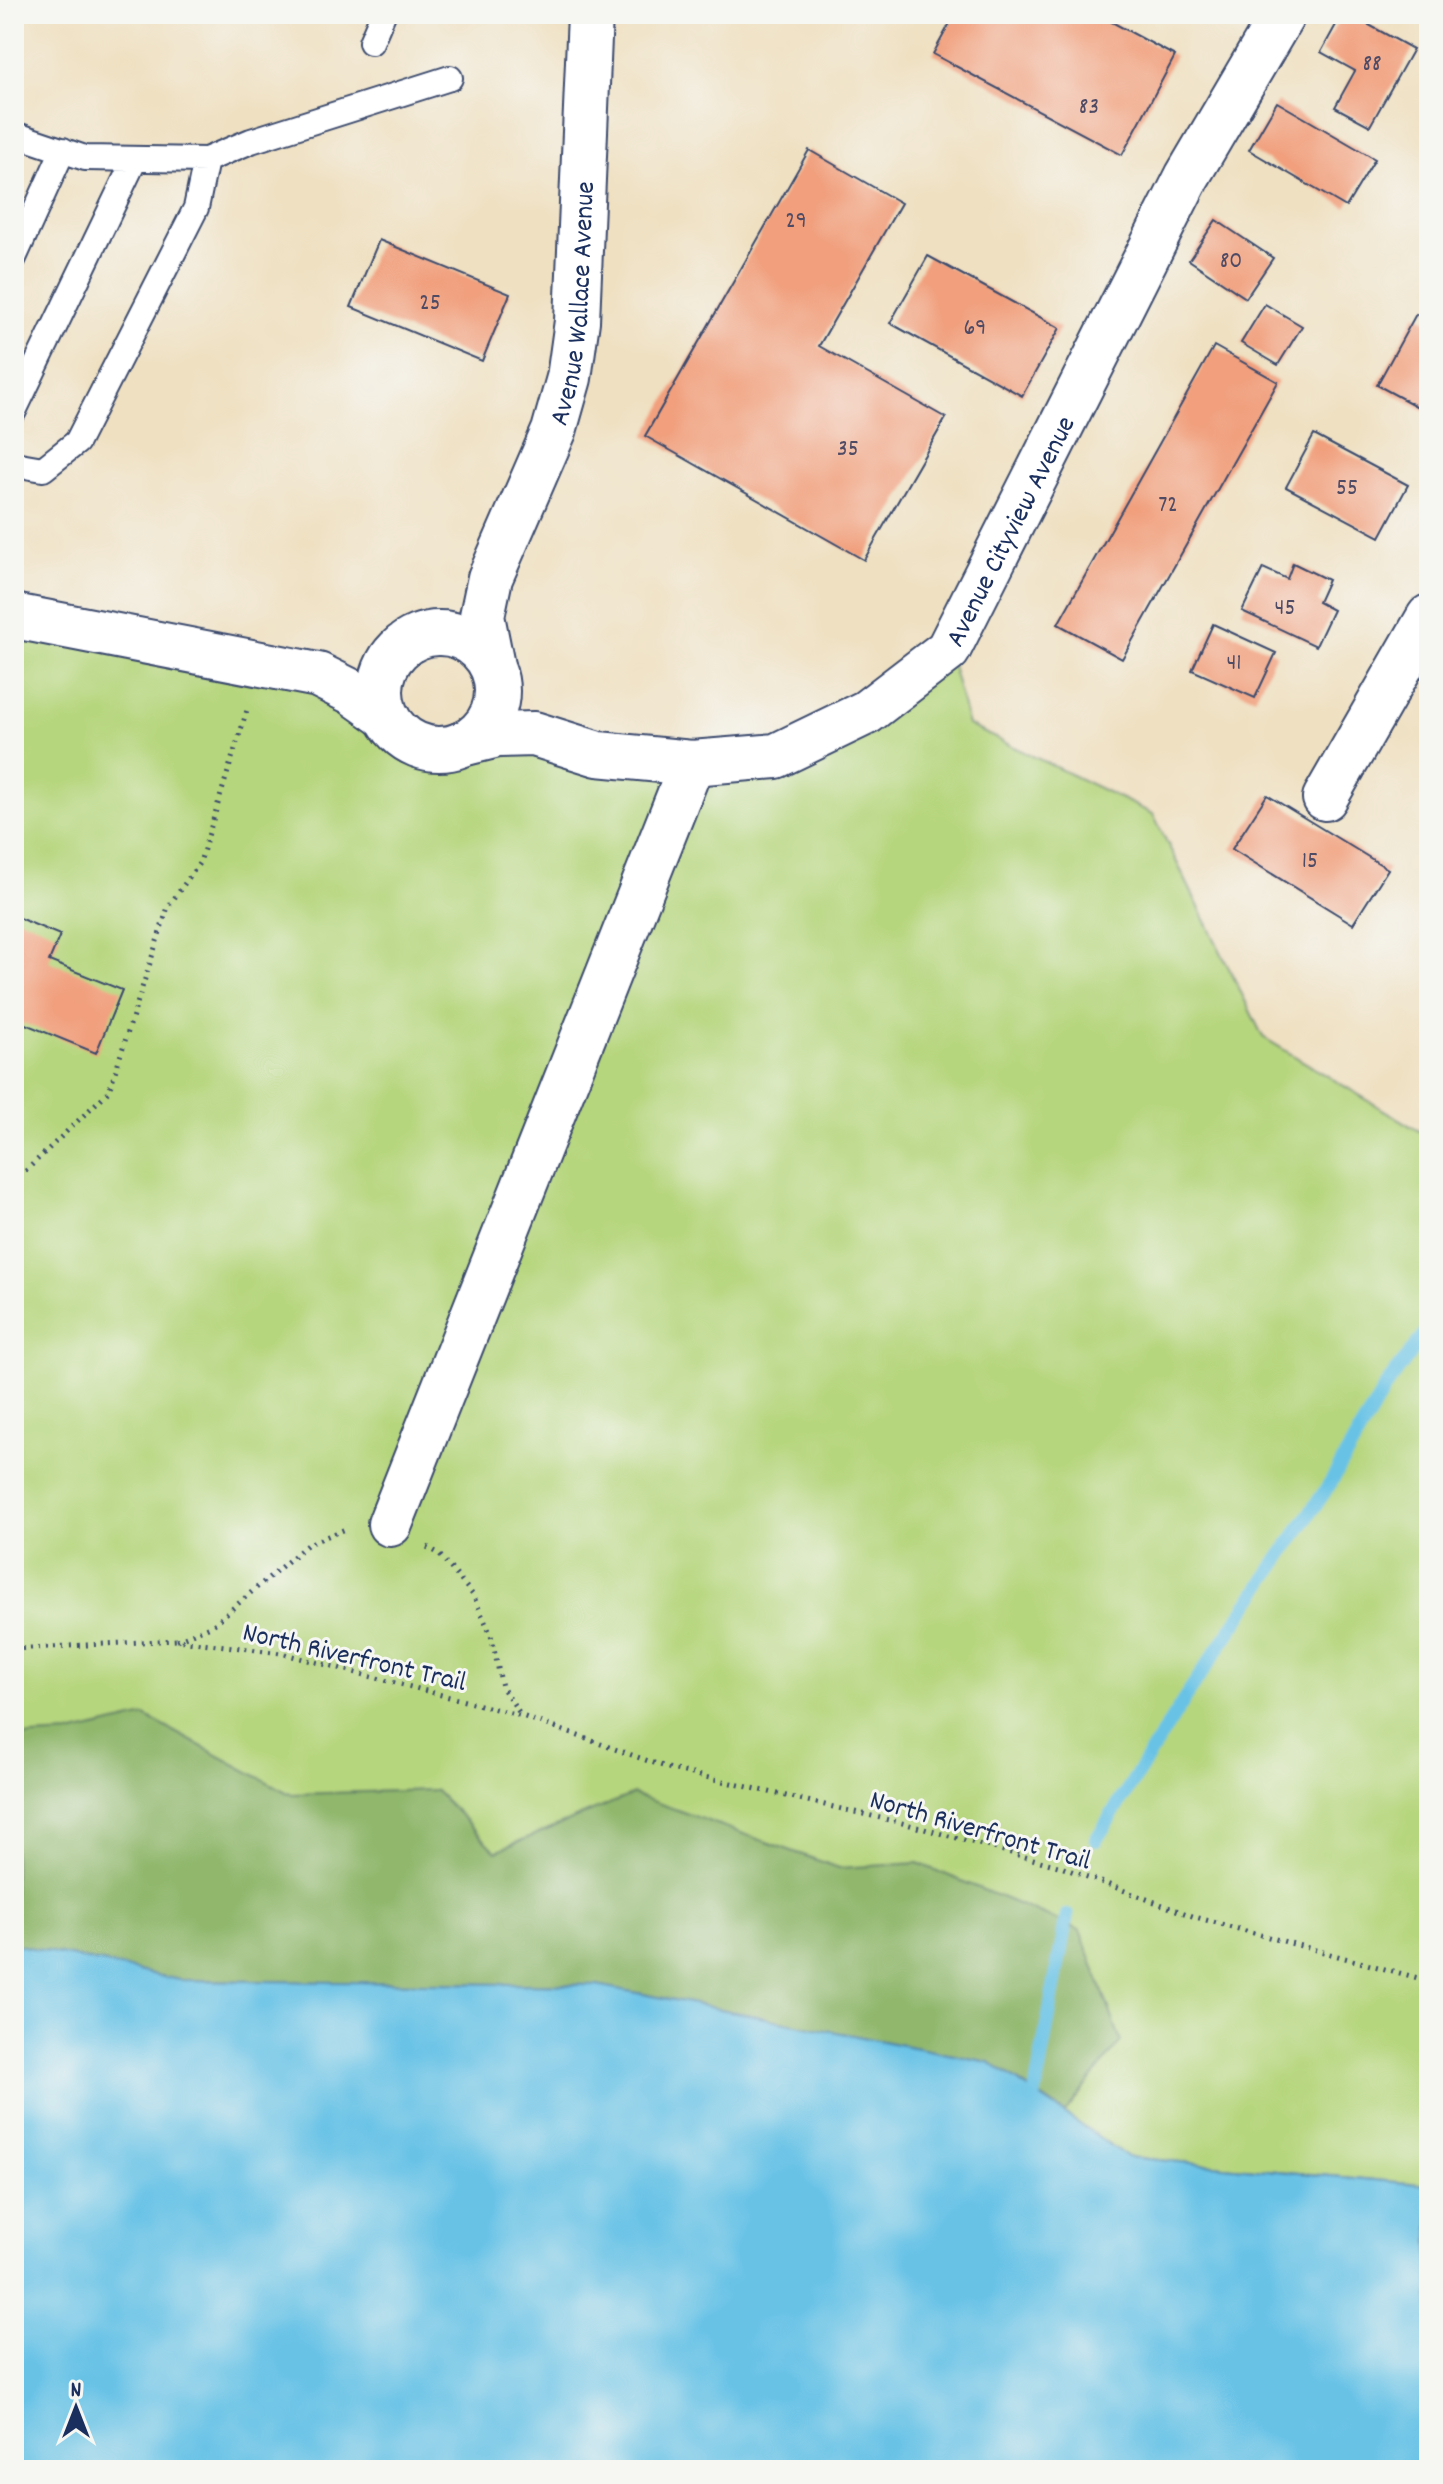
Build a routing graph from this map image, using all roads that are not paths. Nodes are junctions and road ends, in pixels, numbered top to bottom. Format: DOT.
graph roads {
  1 [pos="383,14"];
  2 [pos="590,14"];
  3 [pos="1283,14"];
  4 [pos="371,42"];
  5 [pos="450,78"];
  6 [pos="14,134"];
  7 [pos="63,150"];
  8 [pos="135,159"];
  9 [pos="206,160"];
  10 [pos="14,258"];
  11 [pos="14,411"];
  12 [pos="14,464"];
  13 [pos="490,578"];
  14 [pos="14,616"];
  15 [pos="1429,617"];
  16 [pos="414,641"];
  17 [pos="318,675"];
  18 [pos="494,675"];
  19 [pos="386,716"];
  20 [pos="534,734"];
  21 [pos="462,744"];
  22 [pos="692,763"];
  23 [pos="1325,798"];
  24 [pos="390,1524"];
  1 -- 4 [label="lane"];
  2 -- 13 [label="street, Avenue Wallace Avenue"];
  3 -- 22 [label="street, Avenue Cityview Avenue"];
  5 -- 9 [label="lane"];
  6 -- 7 [label="lane"];
  7 -- 8 [label="lane"];
  7 -- 10 [label="lane"];
  8 -- 9 [label="lane"];
  8 -- 11 [label="lane"];
  9 -- 12 [label="lane"];
  13 -- 16 [label="street, Avenue Wallace Avenue"];
  13 -- 18 [label="street, Avenue Wallace Avenue"];
  14 -- 17 [label="street"];
  15 -- 23 [label="street"];
  16 -- 17 [label="street"];
  16 -- 18 [label="street"];
  16 -- 19 [label="street"];
  17 -- 19 [label="street"];
  18 -- 20 [label="street"];
  18 -- 21 [label="street"];
  19 -- 21 [label="street"];
  20 -- 21 [label="street, Avenue Cityview Avenue"];
  20 -- 22 [label="street, Avenue Cityview Avenue"];
  22 -- 24 [label="street"];
}
